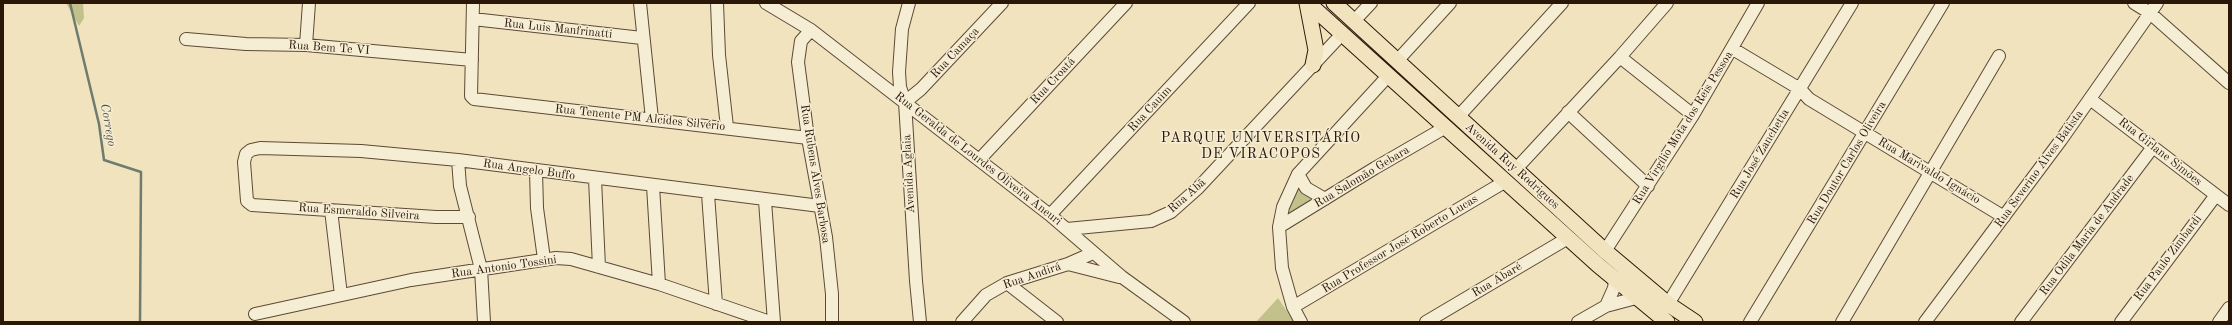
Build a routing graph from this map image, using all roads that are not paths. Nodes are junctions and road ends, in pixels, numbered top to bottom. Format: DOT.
graph roads {
  1 [pos="309,3"];
  2 [pos="473,3"];
  3 [pos="640,3"];
  4 [pos="717,3"];
  5 [pos="766,3"];
  6 [pos="909,3"];
  7 [pos="1002,3"];
  8 [pos="1126,3"];
  9 [pos="1249,3"];
  10 [pos="1307,3"];
  11 [pos="1334,3"];
  12 [pos="1371,3"];
  13 [pos="1450,3"];
  14 [pos="1562,3"];
  15 [pos="1667,3"];
  16 [pos="1758,3"];
  17 [pos="1852,3"];
  18 [pos="1943,3"];
  19 [pos="2134,3"];
  20 [pos="2153,8"];
  21 [pos="473,19"];
  22 [pos="1354,21"];
  23 [pos="812,30"];
  24 [pos="1342,34"];
  25 [pos="642,38"];
  26 [pos="186,39"];
  27 [pos="306,45"];
  28 [pos="1733,49"];
  29 [pos="1999,56"];
  30 [pos="1620,57"];
  31 [pos="472,60"];
  32 [pos="1396,61"];
  33 [pos="1313,65"];
  34 [pos="1388,76"];
  35 [pos="2229,83"];
  36 [pos="1800,89"];
  37 [pos="2090,99"];
  38 [pos="905,102"];
  39 [pos="1568,112"];
  40 [pos="1693,115"];
  41 [pos="1458,117"];
  42 [pos="652,120"];
  43 [pos="727,127"];
  44 [pos="1446,127"];
  45 [pos="1866,133"];
  46 [pos="808,138"];
  47 [pos="2153,148"];
  48 [pos="980,159"];
  49 [pos="458,160"];
  50 [pos="1516,169"];
  51 [pos="536,171"];
  52 [pos="1931,171"];
  53 [pos="1298,174"];
  54 [pos="595,179"];
  55 [pos="1506,181"];
  56 [pos="653,186"];
  57 [pos="1648,186"];
  58 [pos="708,194"];
  59 [pos="2216,195"];
  60 [pos="1324,199"];
  61 [pos="765,201"];
  62 [pos="249,204"];
  63 [pos="2229,205"];
  64 [pos="820,206"];
  65 [pos="331,210"];
  66 [pos="1050,215"];
  67 [pos="469,217"];
  68 [pos="2004,217"];
  69 [pos="1279,227"];
  70 [pos="1067,229"];
  71 [pos="1568,238"];
  72 [pos="1605,251"];
  73 [pos="1093,253"];
  74 [pos="544,259"];
  75 [pos="1068,264"];
  76 [pos="1598,265"];
  77 [pos="599,267"];
  78 [pos="481,269"];
  79 [pos="1122,278"];
  80 [pos="1615,280"];
  81 [pos="1007,283"];
  82 [pos="659,284"];
  83 [pos="341,295"];
  84 [pos="1636,298"];
  85 [pos="716,304"];
  86 [pos="1668,304"];
  87 [pos="1606,306"];
  88 [pos="1293,307"];
  89 [pos="2229,308"];
  90 [pos="255,314"];
  91 [pos="484,322"];
  92 [pos="770,322"];
  93 [pos="774,322"];
  94 [pos="832,322"];
  95 [pos="920,322"];
  96 [pos="962,322"];
  97 [pos="1057,322"];
  98 [pos="1184,322"];
  99 [pos="1301,322"];
  100 [pos="1426,322"];
  101 [pos="1578,322"];
  102 [pos="1667,322"];
  103 [pos="1694,322"];
  104 [pos="1750,322"];
  105 [pos="1842,322"];
  106 [pos="1925,322"];
  107 [pos="2021,322"];
  108 [pos="2121,322"];
  109 [pos="2219,322"];
  1 -- 27 [label="street"];
  2 -- 21 [label="street"];
  3 -- 25 [label="street"];
  4 -- 43 [label="street"];
  5 -- 23 [label="street, Rua Geralda de Lourdes Oliveira Aneuri"];
  6 -- 38 [label="street, Avenida Aglaia"];
  7 -- 38 [label="street, Rua Camaça"];
  8 -- 48 [label="street, Rua Croatá"];
  9 -- 66 [label="street, Rua Cauim"];
  10 -- 24 [label="main road, Avenida Ruy Rodrigues"];
  10 -- 33 [label="main road"];
  11 -- 22 [label="main road, Avenida Ruy Rodrigues"];
  12 -- 22 [label="street"];
  13 -- 32 [label="street"];
  14 -- 41 [label="street"];
  15 -- 30 [label="street"];
  16 -- 28 [label="street, Rua Virgílio Mota dos Reis Pessoa"];
  17 -- 36 [label="street, Rua José Zanchetta"];
  18 -- 45 [label="street, Rua Doutor Carlos Oliveira"];
  19 -- 20 [label="street"];
  20 -- 35 [label="street"];
  20 -- 37 [label="street, Rua Severino Alves Batista"];
  21 -- 25 [label="street, Rua Luis Manfrinatti"];
  21 -- 31 [label="street"];
  22 -- 24 [label="main road"];
  22 -- 32 [label="main road, Avenida Ruy Rodrigues"];
  23 -- 38 [label="street, Rua Geralda de Lourdes Oliveira Aneuri"];
  23 -- 46 [label="street, Rua Rubens Alves Barbosa"];
  24 -- 33 [label="street, Rua Abã"];
  24 -- 34 [label="main road, Avenida Ruy Rodrigues"];
  25 -- 42 [label="street"];
  26 -- 27 [label="street, Rua Bem Te VI"];
  27 -- 31 [label="street, Rua Bem Te VI"];
  28 -- 36 [label="street, Rua Marivaldo Ignácio"];
  28 -- 40 [label="street, Rua Virgílio Mota dos Reis Pessoa"];
  29 -- 52 [label="street"];
  30 -- 39 [label="street"];
  30 -- 40 [label="street"];
  31 -- 42 [label="street, Rua Tenente PM Alcides Silvério"];
  32 -- 34 [label="main road"];
  32 -- 41 [label="main road, Avenida Ruy Rodrigues"];
  33 -- 70 [label="street, Rua Abã"];
  34 -- 44 [label="main road, Avenida Ruy Rodrigues"];
  34 -- 53 [label="street"];
  36 -- 45 [label="street, Rua Marivaldo Ignácio"];
  36 -- 86 [label="street, Rua José Zanchetta"];
  37 -- 47 [label="street, Rua Girlane Simões"];
  37 -- 68 [label="street, Rua Severino Alves Batista"];
  38 -- 48 [label="street, Rua Geralda de Lourdes Oliveira Aneuri"];
  38 -- 95 [label="street, Avenida Aglaia"];
  39 -- 50 [label="street"];
  39 -- 57 [label="street"];
  40 -- 57 [label="street, Rua Virgílio Mota dos Reis Pessoa"];
  41 -- 50 [label="main road, Avenida Ruy Rodrigues"];
  42 -- 43 [label="street, Rua Tenente PM Alcides Silvério"];
  43 -- 46 [label="street, Rua Tenente PM Alcides Silvério"];
  44 -- 55 [label="main road, Avenida Ruy Rodrigues"];
  44 -- 60 [label="street, Rua Salomão Gebara"];
  45 -- 52 [label="street, Rua Marivaldo Ignácio"];
  45 -- 104 [label="street, Rua Doutor Carlos Oliveira"];
  46 -- 64 [label="street, Rua Rubens Alves Barbosa"];
  47 -- 59 [label="street, Rua Girlane Simões"];
  47 -- 107 [label="street, Rua Odila Maria de Andrade"];
  48 -- 66 [label="street, Rua Geralda de Lourdes Oliveira Aneuri"];
  49 -- 51 [label="street, Rua Angelo Buffo"];
  49 -- 62 [label="street, Rua Angelo Buffo"];
  49 -- 67 [label="street"];
  50 -- 72 [label="main road, Avenida Ruy Rodrigues"];
  51 -- 54 [label="street, Rua Angelo Buffo"];
  51 -- 74 [label="street"];
  52 -- 68 [label="street, Rua Marivaldo Ignácio"];
  52 -- 105 [label="street"];
  53 -- 60 [label="street"];
  53 -- 69 [label="street"];
  54 -- 56 [label="street, Rua Angelo Buffo"];
  54 -- 77 [label="street"];
  55 -- 71 [label="main road, Avenida Ruy Rodrigues"];
  55 -- 88 [label="street, Rua Professor José Roberto Lucas"];
  56 -- 58 [label="street, Rua Angelo Buffo"];
  56 -- 82 [label="street"];
  57 -- 72 [label="street, Rua Virgílio Mota dos Reis Pessoa"];
  58 -- 61 [label="street, Rua Angelo Buffo"];
  58 -- 85 [label="street"];
  59 -- 63 [label="street, Rua Girlane Simões"];
  59 -- 108 [label="street, Rua Paulo Zimbardi"];
  60 -- 69 [label="street, Rua Salomão Gebara"];
  61 -- 64 [label="street, Rua Angelo Buffo"];
  61 -- 93 [label="street"];
  62 -- 65 [label="street, Rua Esmeraldo Silveira"];
  64 -- 94 [label="street, Rua Rubens Alves Barbosa"];
  65 -- 67 [label="street, Rua Esmeraldo Silveira"];
  65 -- 83 [label="street"];
  66 -- 70 [label="street, Rua Geralda de Lourdes Oliveira Aneuri"];
  67 -- 78 [label="street"];
  68 -- 106 [label="street, Rua Severino Alves Batista"];
  69 -- 88 [label="street"];
  70 -- 73 [label="street, Rua Geralda de Lourdes Oliveira Aneuri"];
  71 -- 76 [label="main road, Avenida Ruy Rodrigues"];
  71 -- 100 [label="street, Rua Abaré"];
  72 -- 76 [label="main road"];
  72 -- 86 [label="main road, Avenida Ruy Rodrigues"];
  73 -- 75 [label="street, Rua Andirá"];
  73 -- 79 [label="street, Rua Geralda de Lourdes Oliveira Aneuri"];
  74 -- 77 [label="street, Rua Antonio Tossini"];
  74 -- 78 [label="street, Rua Antonio Tossini"];
  75 -- 79 [label="street, Rua Andirá"];
  75 -- 81 [label="street, Rua Andirá"];
  76 -- 80 [label="main road, Avenida Ruy Rodrigues"];
  77 -- 82 [label="street, Rua Antonio Tossini"];
  78 -- 83 [label="street, Rua Antonio Tossini"];
  78 -- 91 [label="street"];
  79 -- 98 [label="street, Rua Geralda de Lourdes Oliveira Aneuri"];
  80 -- 84 [label="main road, Avenida Ruy Rodrigues"];
  80 -- 87 [label="street"];
  81 -- 96 [label="street, Rua Andirá"];
  81 -- 97 [label="street"];
  82 -- 85 [label="street, Rua Antonio Tossini"];
  83 -- 90 [label="street, Rua Antonio Tossini"];
  84 -- 87 [label="street"];
  84 -- 102 [label="main road, Avenida Ruy Rodrigues"];
  85 -- 92 [label="street, Rua Antonio Tossini"];
  86 -- 103 [label="main road, Avenida Ruy Rodrigues"];
  87 -- 101 [label="street"];
  88 -- 99 [label="street"];
  89 -- 109 [label="street"];
}
